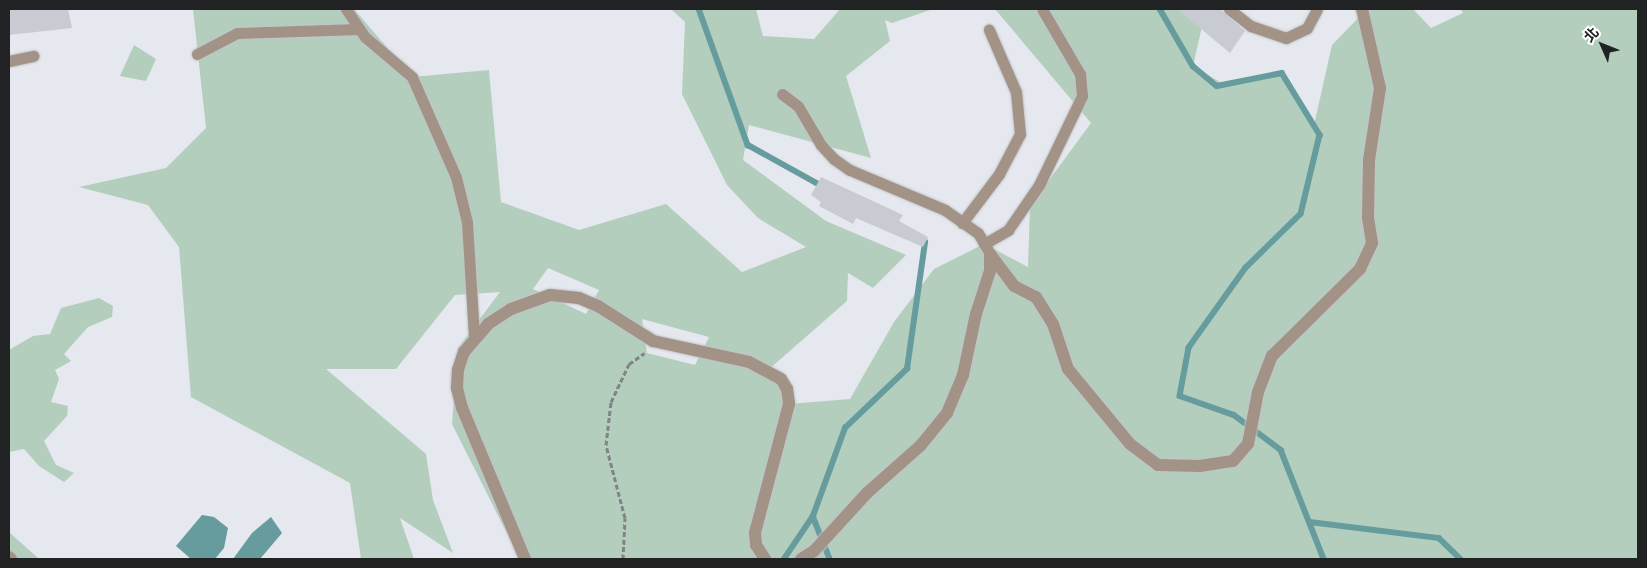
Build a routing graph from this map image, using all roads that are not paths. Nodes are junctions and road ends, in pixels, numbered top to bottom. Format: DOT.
graph roads {
  1 [pos="346,9"];
  2 [pos="1042,9"];
  3 [pos="1229,9"];
  4 [pos="1317,9"];
  5 [pos="1362,9"];
  6 [pos="359,28"];
  7 [pos="989,30"];
  8 [pos="197,54"];
  9 [pos="33,56"];
  10 [pos="9,61"];
  11 [pos="782,94"];
  12 [pos="962,223"];
  13 [pos="987,249"];
  14 [pos="474,338"];
  15 [pos="525,559"];
  16 [pos="765,559"];
  17 [pos="801,559"];
  1 -- 6 [label="lane"];
  2 -- 13 [label="lane"];
  3 -- 4 [label="lane"];
  5 -- 13 [label="street"];
  6 -- 8 [label="lane"];
  6 -- 14 [label="lane"];
  7 -- 12 [label="lane"];
  9 -- 10 [label="lane"];
  11 -- 12 [label="lane"];
  12 -- 13 [label="lane"];
  13 -- 17 [label="street"];
  14 -- 15 [label="street"];
  14 -- 16 [label="street"];
}
